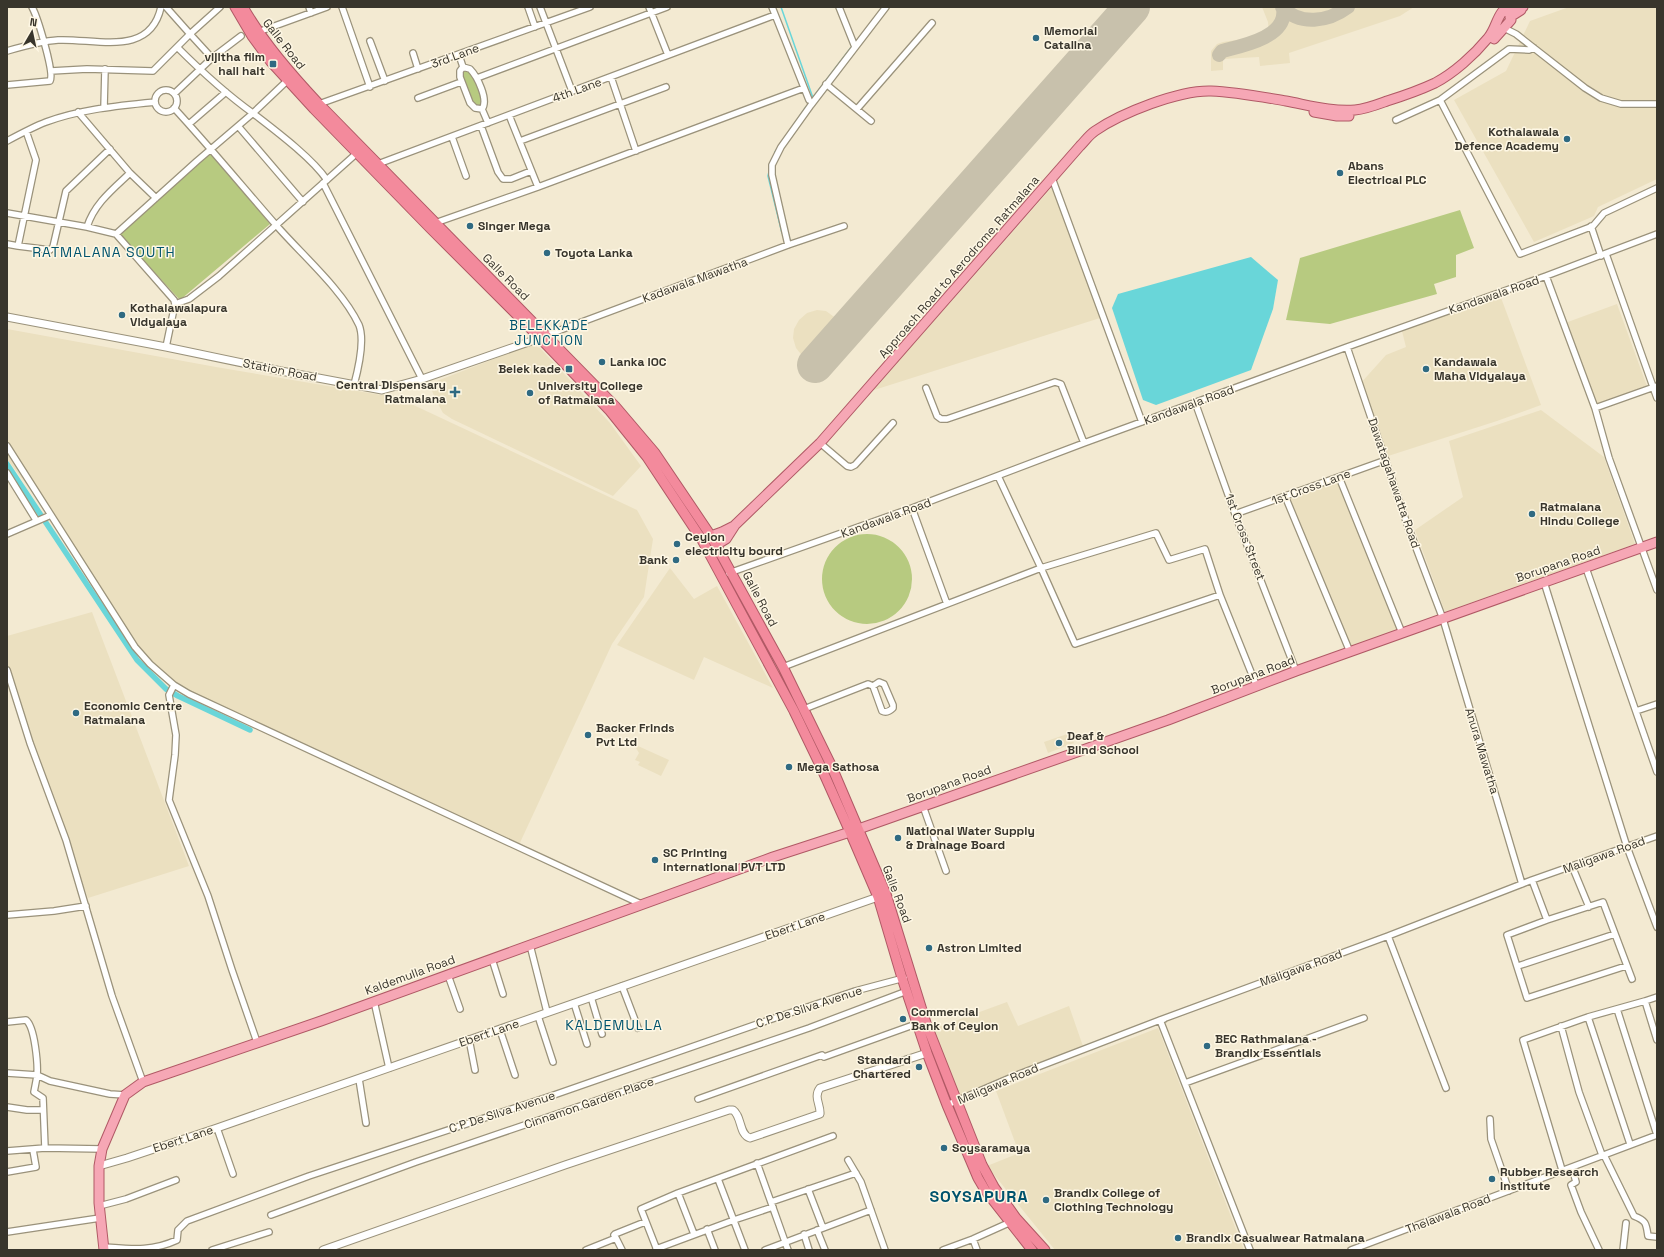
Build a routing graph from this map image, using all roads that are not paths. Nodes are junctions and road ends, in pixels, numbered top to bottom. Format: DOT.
graph roads {
  1 [pos="32,7"];
  2 [pos="161,7"];
  3 [pos="166,7"];
  4 [pos="220,7"];
  5 [pos="242,7"];
  6 [pos="327,7"];
  7 [pos="342,7"];
  8 [pos="528,7"];
  9 [pos="540,7"];
  10 [pos="590,7"];
  11 [pos="667,7"];
  12 [pos="772,7"];
  13 [pos="839,7"];
  14 [pos="886,7"];
  15 [pos="1523,7"];
  16 [pos="1526,7"];
  17 [pos="310,10"];
  18 [pos="650,10"];
  19 [pos="775,15"];
  20 [pos="1509,16"];
  21 [pos="932,23"];
  22 [pos="546,24"];
  23 [pos="535,27"];
  24 [pos="1500,28"];
  25 [pos="245,32"];
  26 [pos="258,32"];
  27 [pos="190,34"];
  28 [pos="1516,34"];
  29 [pos="370,41"];
  30 [pos="44,42"];
  31 [pos="177,47"];
  32 [pos="855,47"];
  33 [pos="555,48"];
  34 [pos="1534,48"];
  35 [pos="7,51"];
  36 [pos="413,53"];
  37 [pos="459,55"];
  38 [pos="668,56"];
  39 [pos="212,58"];
  40 [pos="463,67"];
  41 [pos="105,69"];
  42 [pos="418,69"];
  43 [pos="200,70"];
  44 [pos="51,71"];
  45 [pos="611,77"];
  46 [pos="290,78"];
  47 [pos="476,78"];
  48 [pos="385,81"];
  49 [pos="461,82"];
  50 [pos="826,84"];
  51 [pos="7,86"];
  52 [pos="370,87"];
  53 [pos="666,87"];
  54 [pos="804,88"];
  55 [pos="572,91"];
  56 [pos="226,92"];
  57 [pos="175,93"];
  58 [pos="418,98"];
  59 [pos="809,100"];
  60 [pos="1440,100"];
  61 [pos="155,102"];
  62 [pos="319,104"];
  63 [pos="620,104"];
  64 [pos="1657,104"];
  65 [pos="104,108"];
  66 [pos="174,108"];
  67 [pos="482,109"];
  68 [pos="857,109"];
  69 [pos="78,112"];
  70 [pos="252,114"];
  71 [pos="509,115"];
  72 [pos="1396,120"];
  73 [pos="871,122"];
  74 [pos="488,123"];
  75 [pos="189,124"];
  76 [pos="238,126"];
  77 [pos="481,126"];
  78 [pos="26,131"];
  79 [pos="452,137"];
  80 [pos="7,140"];
  81 [pos="520,141"];
  82 [pos="110,149"];
  83 [pos="212,149"];
  84 [pos="636,151"];
  85 [pos="357,153"];
  86 [pos="378,164"];
  87 [pos="531,171"];
  88 [pos="130,173"];
  89 [pos="466,176"];
  90 [pos="1052,178"];
  91 [pos="325,182"];
  92 [pos="538,188"];
  93 [pos="1657,188"];
  94 [pos="156,198"];
  95 [pos="303,202"];
  96 [pos="7,213"];
  97 [pos="26,216"];
  98 [pos="59,222"];
  99 [pos="435,223"];
  100 [pos="276,225"];
  101 [pos="844,226"];
  102 [pos="1591,226"];
  103 [pos="87,227"];
  104 [pos="116,234"];
  105 [pos="1657,234"];
  106 [pos="7,244"];
  107 [pos="788,245"];
  108 [pos="18,246"];
  109 [pos="1604,255"];
  110 [pos="1546,276"];
  111 [pos="175,304"];
  112 [pos="7,317"];
  113 [pos="544,336"];
  114 [pos="166,346"];
  115 [pos="1347,347"];
  116 [pos="422,379"];
  117 [pos="354,385"];
  118 [pos="1655,387"];
  119 [pos="926,388"];
  120 [pos="1657,398"];
  121 [pos="1195,402"];
  122 [pos="1595,408"];
  123 [pos="1142,422"];
  124 [pos="893,423"];
  125 [pos="820,443"];
  126 [pos="1084,443"];
  127 [pos="7,446"];
  128 [pos="1386,460"];
  129 [pos="7,472"];
  130 [pos="998,476"];
  131 [pos="1339,477"];
  132 [pos="1285,496"];
  133 [pos="912,508"];
  134 [pos="1235,514"];
  135 [pos="51,516"];
  136 [pos="40,519"];
  137 [pos="735,525"];
  138 [pos="7,534"];
  139 [pos="711,536"];
  140 [pos="702,540"];
  141 [pos="1657,542"];
  142 [pos="716,545"];
  143 [pos="1642,548"];
  144 [pos="707,549"];
  145 [pos="1041,568"];
  146 [pos="1586,568"];
  147 [pos="732,572"];
  148 [pos="722,576"];
  149 [pos="1544,582"];
  150 [pos="1657,590"];
  151 [pos="1220,595"];
  152 [pos="947,604"];
  153 [pos="1443,618"];
  154 [pos="1402,633"];
  155 [pos="1350,652"];
  156 [pos="782,667"];
  157 [pos="7,670"];
  158 [pos="1296,671"];
  159 [pos="873,686"];
  160 [pos="173,687"];
  161 [pos="1258,687"];
  162 [pos="1657,704"];
  163 [pos="804,709"];
  164 [pos="1636,711"];
  165 [pos="1657,772"];
  166 [pos="923,806"];
  167 [pos="854,831"];
  168 [pos="1657,836"];
  169 [pos="1627,848"];
  170 [pos="1572,866"];
  171 [pos="946,871"];
  172 [pos="1532,880"];
  173 [pos="1522,884"];
  174 [pos="878,897"];
  175 [pos="641,904"];
  176 [pos="86,906"];
  177 [pos="1589,907"];
  178 [pos="7,915"];
  179 [pos="1547,920"];
  180 [pos="1657,927"];
  181 [pos="1615,934"];
  182 [pos="1388,936"];
  183 [pos="530,945"];
  184 [pos="1340,958"];
  185 [pos="492,959"];
  186 [pos="1518,966"];
  187 [pos="1626,966"];
  188 [pos="448,975"];
  189 [pos="911,975"];
  190 [pos="902,978"];
  191 [pos="1632,979"];
  192 [pos="622,986"];
  193 [pos="906,992"];
  194 [pos="503,994"];
  195 [pos="591,997"];
  196 [pos="1657,997"];
  197 [pos="374,1001"];
  198 [pos="1645,1001"];
  199 [pos="574,1003"];
  200 [pos="460,1009"];
  201 [pos="1617,1009"];
  202 [pos="547,1012"];
  203 [pos="538,1016"];
  204 [pos="1588,1017"];
  205 [pos="1364,1018"];
  206 [pos="1160,1020"];
  207 [pos="7,1022"];
  208 [pos="916,1024"];
  209 [pos="1561,1026"];
  210 [pos="638,1028"];
  211 [pos="500,1030"];
  212 [pos="602,1034"];
  213 [pos="469,1039"];
  214 [pos="1657,1040"];
  215 [pos="257,1042"];
  216 [pos="587,1044"];
  217 [pos="927,1053"];
  218 [pos="553,1062"];
  219 [pos="389,1068"];
  220 [pos="474,1070"];
  221 [pos="7,1073"];
  222 [pos="37,1075"];
  223 [pos="515,1075"];
  224 [pos="359,1079"];
  225 [pos="143,1082"];
  226 [pos="1185,1083"];
  227 [pos="1446,1088"];
  228 [pos="125,1095"];
  229 [pos="698,1098"];
  230 [pos="958,1101"];
  231 [pos="947,1105"];
  232 [pos="7,1107"];
  233 [pos="42,1110"];
  234 [pos="1490,1119"];
  235 [pos="366,1123"];
  236 [pos="217,1128"];
  237 [pos="1657,1135"];
  238 [pos="833,1136"];
  239 [pos="1630,1144"];
  240 [pos="45,1148"];
  241 [pos="102,1149"];
  242 [pos="33,1150"];
  243 [pos="7,1151"];
  244 [pos="1603,1155"];
  245 [pos="848,1160"];
  246 [pos="757,1163"];
  247 [pos="100,1166"];
  248 [pos="1572,1167"];
  249 [pos="1562,1170"];
  250 [pos="7,1172"];
  251 [pos="856,1173"];
  252 [pos="233,1174"];
  253 [pos="718,1179"];
  254 [pos="176,1180"];
  255 [pos="808,1189"];
  256 [pos="1509,1191"];
  257 [pos="678,1193"];
  258 [pos="772,1204"];
  259 [pos="99,1206"];
  260 [pos="871,1210"];
  261 [pos="271,1215"];
  262 [pos="100,1218"];
  263 [pos="734,1220"];
  264 [pos="1013,1220"];
  265 [pos="645,1222"];
  266 [pos="1626,1223"];
  267 [pos="820,1229"];
  268 [pos="707,1230"];
  269 [pos="7,1232"];
  270 [pos="269,1232"];
  271 [pos="694,1234"];
  272 [pos="804,1234"];
  273 [pos="1657,1237"];
  274 [pos="616,1238"];
  275 [pos="973,1239"];
  276 [pos="785,1242"];
  277 [pos="104,1248"];
  278 [pos="151,1249"];
  279 [pos="212,1250"];
  280 [pos="323,1250"];
  281 [pos="586,1250"];
  282 [pos="622,1250"];
  283 [pos="656,1250"];
  284 [pos="715,1250"];
  285 [pos="745,1250"];
  286 [pos="765,1250"];
  287 [pos="788,1250"];
  288 [pos="809,1250"];
  289 [pos="825,1250"];
  290 [pos="885,1250"];
  291 [pos="943,1250"];
  292 [pos="977,1250"];
  293 [pos="1032,1250"];
  294 [pos="1045,1250"];
  295 [pos="1250,1250"];
  296 [pos="1351,1250"];
  297 [pos="1599,1250"];
  298 [pos="1623,1250"];
  1 -- 30 [label="street"];
  2 -- 30 [label="street"];
  3 -- 27 [label="street"];
  4 -- 27 [label="street"];
  5 -- 25 [label="highway, Galle Road"];
  5 -- 26 [label="highway, Galle Road"];
  6 -- 17 [label="street"];
  7 -- 52 [label="street"];
  8 -- 23 [label="street"];
  9 -- 22 [label="street"];
  10 -- 22 [label="street, 3rd Lane"];
  11 -- 18 [label="street"];
  12 -- 19 [label="street"];
  13 -- 32 [label="street"];
  14 -- 32 [label="street"];
  15 -- 20 [label="main road"];
  16 -- 20 [label="main road, Approach Road to Aerodrome, Ratmalana"];
  17 -- 26 [label="street"];
  18 -- 33 [label="street"];
  18 -- 38 [label="street"];
  19 -- 38 [label="street, 4th Lane"];
  19 -- 54 [label="street"];
  20 -- 24 [label="main road, Approach Road to Aerodrome, Ratmalana"];
  20 -- 28 [label="street"];
  21 -- 68 [label="street"];
  22 -- 23 [label="street, 3rd Lane"];
  22 -- 33 [label="street"];
  23 -- 37 [label="street, 3rd Lane"];
  24 -- 28 [label="street"];
  24 -- 90 [label="main road, Approach Road to Aerodrome, Ratmalana"];
  25 -- 39 [label="street"];
  25 -- 46 [label="highway, Galle Road"];
  26 -- 46 [label="highway, Galle Road"];
  27 -- 31 [label="street"];
  27 -- 39 [label="street"];
  28 -- 34 [label="street"];
  29 -- 48 [label="street"];
  30 -- 35 [label="street"];
  30 -- 44 [label="street"];
  31 -- 41 [label="street"];
  31 -- 43 [label="street"];
  32 -- 50 [label="street"];
  33 -- 47 [label="street"];
  33 -- 55 [label="street"];
  34 -- 60 [label="street"];
  34 -- 64 [label="street"];
  36 -- 42 [label="street"];
  37 -- 40 [label="street"];
  37 -- 42 [label="street, 3rd Lane"];
  38 -- 45 [label="street, 4th Lane"];
  39 -- 43 [label="street"];
  40 -- 47 [label="street"];
  40 -- 49 [label="street"];
  41 -- 44 [label="street"];
  41 -- 65 [label="street"];
  42 -- 48 [label="street, 3rd Lane"];
  43 -- 56 [label="street"];
  43 -- 57 [label="street"];
  44 -- 51 [label="street"];
  45 -- 55 [label="street, 4th Lane"];
  45 -- 63 [label="street"];
  46 -- 62 [label="highway, Galle Road"];
  46 -- 70 [label="street"];
  46 -- 85 [label="highway, Galle Road"];
  47 -- 67 [label="street"];
  48 -- 52 [label="street, 3rd Lane"];
  49 -- 58 [label="street"];
  49 -- 67 [label="street"];
  50 -- 68 [label="street"];
  50 -- 107 [label="street"];
  52 -- 62 [label="street, 3rd Lane"];
  53 -- 63 [label="street"];
  54 -- 59 [label="street"];
  54 -- 84 [label="street"];
  55 -- 71 [label="street, 4th Lane"];
  56 -- 70 [label="street"];
  56 -- 75 [label="street"];
  57 -- 61 [label="street"];
  57 -- 66 [label="street"];
  60 -- 72 [label="street"];
  60 -- 102 [label="street"];
  61 -- 65 [label="street"];
  61 -- 66 [label="street"];
  62 -- 86 [label="highway, Galle Road"];
  63 -- 81 [label="street"];
  63 -- 84 [label="street"];
  65 -- 69 [label="street"];
  66 -- 75 [label="street"];
  67 -- 74 [label="street"];
  68 -- 73 [label="street"];
  69 -- 78 [label="street"];
  69 -- 82 [label="street"];
  70 -- 76 [label="street"];
  70 -- 91 [label="street"];
  71 -- 74 [label="street, 4th Lane"];
  71 -- 81 [label="street"];
  74 -- 77 [label="street, 4th Lane"];
  75 -- 83 [label="street"];
  76 -- 83 [label="street"];
  76 -- 95 [label="street"];
  77 -- 79 [label="street, 4th Lane"];
  77 -- 87 [label="street"];
  78 -- 80 [label="street"];
  78 -- 97 [label="street"];
  79 -- 86 [label="street, 4th Lane"];
  79 -- 89 [label="street"];
  81 -- 87 [label="street"];
  82 -- 88 [label="street"];
  82 -- 98 [label="street"];
  83 -- 94 [label="street"];
  83 -- 100 [label="street"];
  84 -- 92 [label="street"];
  85 -- 91 [label="street"];
  85 -- 113 [label="highway, Galle Road"];
  86 -- 99 [label="highway, Galle Road"];
  87 -- 92 [label="street"];
  88 -- 94 [label="street"];
  88 -- 103 [label="street"];
  90 -- 123 [label="street"];
  90 -- 125 [label="main road, Approach Road to Aerodrome, Ratmalana"];
  91 -- 95 [label="street"];
  91 -- 116 [label="street"];
  92 -- 99 [label="street"];
  93 -- 102 [label="street"];
  94 -- 104 [label="street"];
  95 -- 100 [label="street"];
  96 -- 97 [label="street"];
  97 -- 98 [label="street"];
  97 -- 108 [label="street"];
  98 -- 103 [label="street"];
  98 -- 108 [label="street"];
  99 -- 113 [label="highway, Galle Road"];
  100 -- 111 [label="street"];
  100 -- 117 [label="street"];
  101 -- 107 [label="street, Kadawala Mawatha"];
  102 -- 109 [label="street"];
  103 -- 104 [label="street"];
  104 -- 111 [label="street"];
  105 -- 109 [label="street, Kandawala Road"];
  106 -- 108 [label="street"];
  107 -- 113 [label="street, Kadawala Mawatha"];
  109 -- 110 [label="street, Kandawala Road"];
  109 -- 118 [label="street"];
  110 -- 115 [label="street, Kandawala Road"];
  110 -- 122 [label="street"];
  111 -- 114 [label="street"];
  112 -- 114 [label="street, Station Road"];
  113 -- 116 [label="street, Station Road"];
  113 -- 139 [label="highway, Galle Road"];
  113 -- 140 [label="highway, Galle Road"];
  114 -- 117 [label="street, Station Road"];
  115 -- 121 [label="street, Kandawala Road"];
  115 -- 128 [label="street, Dawatagahawatta Road"];
  116 -- 117 [label="street, Station Road"];
  118 -- 120 [label="street"];
  118 -- 122 [label="street"];
  119 -- 126 [label="street"];
  121 -- 123 [label="street, Kandawala Road"];
  121 -- 134 [label="street, 1st Cross Street"];
  122 -- 143 [label="street"];
  123 -- 126 [label="street, Kandawala Road"];
  124 -- 125 [label="street"];
  125 -- 137 [label="main road, Approach Road to Aerodrome, Ratmalana"];
  126 -- 130 [label="street, Kandawala Road"];
  127 -- 135 [label="street"];
  128 -- 131 [label="street, 1st Cross Lane"];
  128 -- 153 [label="street, Dawatagahawatta Road"];
  129 -- 136 [label="street"];
  130 -- 133 [label="street, Kandawala Road"];
  130 -- 145 [label="street"];
  131 -- 132 [label="street, 1st Cross Lane"];
  131 -- 154 [label="street"];
  132 -- 134 [label="street, 1st Cross Lane"];
  132 -- 155 [label="street"];
  133 -- 147 [label="street, Kandawala Road"];
  133 -- 152 [label="street"];
  134 -- 158 [label="street, 1st Cross Street"];
  135 -- 136 [label="street"];
  135 -- 160 [label="street"];
  136 -- 138 [label="street"];
  137 -- 139 [label="main road, Approach Road to Aerodrome, Ratmalana"];
  137 -- 142 [label="main road, Approach Road to Aerodrome, Ratmalana"];
  139 -- 140 [label="highway"];
  139 -- 142 [label="highway, Galle Road"];
  140 -- 144 [label="highway, Galle Road"];
  141 -- 143 [label="main road, Borupana Road"];
  142 -- 144 [label="highway"];
  142 -- 147 [label="highway, Galle Road"];
  143 -- 146 [label="main road, Borupana Road"];
  143 -- 150 [label="street"];
  144 -- 148 [label="highway, Galle Road"];
  145 -- 151 [label="street"];
  145 -- 151 [label="street"];
  145 -- 152 [label="street"];
  146 -- 149 [label="main road, Borupana Road"];
  146 -- 164 [label="street"];
  147 -- 148 [label="street, Kandawala Road"];
  147 -- 156 [label="highway, Galle Road"];
  148 -- 167 [label="highway, Galle Road"];
  149 -- 153 [label="main road, Borupana Road"];
  149 -- 169 [label="street"];
  151 -- 161 [label="street"];
  152 -- 156 [label="street"];
  153 -- 154 [label="main road, Borupana Road"];
  153 -- 173 [label="street, Anura Mawatha"];
  154 -- 155 [label="main road, Borupana Road"];
  155 -- 158 [label="main road, Borupana Road"];
  156 -- 163 [label="highway, Galle Road"];
  157 -- 176 [label="street"];
  158 -- 161 [label="main road, Borupana Road"];
  159 -- 159 [label="street"];
  159 -- 163 [label="street"];
  160 -- 175 [label="street"];
  160 -- 215 [label="street"];
  161 -- 166 [label="main road, Borupana Road"];
  162 -- 164 [label="street"];
  163 -- 167 [label="highway, Galle Road"];
  164 -- 165 [label="street"];
  166 -- 167 [label="main road, Borupana Road"];
  166 -- 171 [label="street"];
  167 -- 174 [label="highway, Galle Road"];
  167 -- 175 [label="main road, Kaldemulla Road"];
  167 -- 189 [label="highway, Galle Road"];
  168 -- 169 [label="street, Maligawa Road"];
  169 -- 170 [label="street, Maligawa Road"];
  169 -- 180 [label="street"];
  170 -- 172 [label="street, Maligawa Road"];
  170 -- 177 [label="street"];
  172 -- 173 [label="street, Maligawa Road"];
  172 -- 179 [label="street"];
  173 -- 182 [label="street, Maligawa Road"];
  174 -- 190 [label="highway, Galle Road"];
  174 -- 192 [label="street, Ebert Lane"];
  175 -- 183 [label="main road, Kaldemulla Road"];
  176 -- 178 [label="street"];
  176 -- 225 [label="street"];
  177 -- 179 [label="street"];
  177 -- 181 [label="street"];
  179 -- 186 [label="street"];
  181 -- 186 [label="street"];
  181 -- 187 [label="street"];
  182 -- 206 [label="street, Maligawa Road"];
  182 -- 227 [label="street"];
  183 -- 185 [label="main road, Kaldemulla Road"];
  183 -- 202 [label="street"];
  184 -- 206 [label="street"];
  185 -- 188 [label="main road, Kaldemulla Road"];
  185 -- 194 [label="street"];
  186 -- 187 [label="street"];
  187 -- 191 [label="street"];
  188 -- 197 [label="main road, Kaldemulla Road"];
  188 -- 200 [label="street"];
  189 -- 190 [label="street, C P De Silva Avenue"];
  189 -- 230 [label="highway, Galle Road"];
  190 -- 193 [label="highway, Galle Road"];
  190 -- 278 [label="street, C P De Silva Avenue"];
  192 -- 195 [label="street, Ebert Lane"];
  192 -- 210 [label="street"];
  193 -- 208 [label="highway, Galle Road"];
  193 -- 261 [label="street, Cinnamon Garden Place"];
  195 -- 199 [label="street, Ebert Lane"];
  195 -- 212 [label="street"];
  196 -- 198 [label="street"];
  197 -- 215 [label="main road, Kaldemulla Road"];
  197 -- 219 [label="street"];
  198 -- 201 [label="street"];
  198 -- 214 [label="street"];
  199 -- 202 [label="street, Ebert Lane"];
  199 -- 216 [label="street"];
  201 -- 204 [label="street"];
  201 -- 237 [label="street"];
  202 -- 203 [label="street, Ebert Lane"];
  203 -- 211 [label="street, Ebert Lane"];
  203 -- 218 [label="street"];
  204 -- 209 [label="street"];
  204 -- 239 [label="street"];
  205 -- 226 [label="street"];
  206 -- 226 [label="street"];
  206 -- 230 [label="street, Maligawa Road"];
  207 -- 222 [label="street"];
  208 -- 217 [label="highway, Galle Road"];
  208 -- 229 [label="street"];
  209 -- 244 [label="street"];
  209 -- 249 [label="street"];
  211 -- 213 [label="street, Ebert Lane"];
  211 -- 223 [label="street"];
  213 -- 219 [label="street, Ebert Lane"];
  213 -- 220 [label="street"];
  215 -- 225 [label="main road, Kaldemulla Road"];
  217 -- 231 [label="highway, Galle Road"];
  217 -- 280 [label="street"];
  219 -- 224 [label="street, Ebert Lane"];
  221 -- 222 [label="street"];
  222 -- 228 [label="street"];
  222 -- 233 [label="street"];
  224 -- 235 [label="street"];
  224 -- 236 [label="street, Ebert Lane"];
  225 -- 228 [label="main road, Kaldemulla Road"];
  226 -- 295 [label="street"];
  228 -- 241 [label="main road"];
  230 -- 231 [label="street, Maligawa Road"];
  230 -- 264 [label="highway, Galle Road"];
  231 -- 264 [label="highway, Galle Road"];
  232 -- 233 [label="street"];
  233 -- 240 [label="street"];
  234 -- 256 [label="street"];
  236 -- 247 [label="street, Ebert Lane"];
  236 -- 252 [label="street"];
  237 -- 239 [label="street, Thelawala Road"];
  238 -- 246 [label="street"];
  239 -- 244 [label="street, Thelawala Road"];
  240 -- 241 [label="street"];
  240 -- 242 [label="street"];
  241 -- 247 [label="main road"];
  242 -- 243 [label="street"];
  242 -- 250 [label="street"];
  244 -- 248 [label="street, Thelawala Road"];
  244 -- 273 [label="street"];
  245 -- 251 [label="street"];
  246 -- 253 [label="street"];
  246 -- 258 [label="street"];
  247 -- 259 [label="main road"];
  248 -- 249 [label="street, Thelawala Road"];
  248 -- 297 [label="street"];
  249 -- 256 [label="street, Thelawala Road"];
  251 -- 255 [label="street"];
  251 -- 260 [label="street"];
  253 -- 257 [label="street"];
  253 -- 263 [label="street"];
  254 -- 259 [label="street"];
  255 -- 258 [label="street"];
  255 -- 267 [label="street"];
  256 -- 296 [label="street, Thelawala Road"];
  257 -- 265 [label="street"];
  257 -- 271 [label="street"];
  258 -- 263 [label="street"];
  258 -- 276 [label="street"];
  259 -- 262 [label="main road"];
  260 -- 267 [label="street"];
  260 -- 290 [label="street"];
  262 -- 269 [label="street"];
  262 -- 277 [label="main road"];
  263 -- 268 [label="street"];
  263 -- 285 [label="street"];
  264 -- 275 [label="street"];
  264 -- 293 [label="highway, Galle Road"];
  264 -- 294 [label="highway, Galle Road"];
  265 -- 274 [label="street"];
  265 -- 283 [label="street"];
  266 -- 298 [label="street"];
  267 -- 272 [label="street"];
  267 -- 289 [label="street"];
  268 -- 271 [label="street"];
  268 -- 284 [label="street"];
  270 -- 279 [label="street"];
  271 -- 283 [label="street"];
  272 -- 276 [label="street"];
  272 -- 288 [label="street"];
  274 -- 281 [label="street"];
  274 -- 282 [label="street"];
  275 -- 291 [label="street"];
  275 -- 292 [label="street"];
  276 -- 286 [label="street"];
  276 -- 287 [label="street"];
  277 -- 278 [label="street, C P De Silva Avenue"];
}
